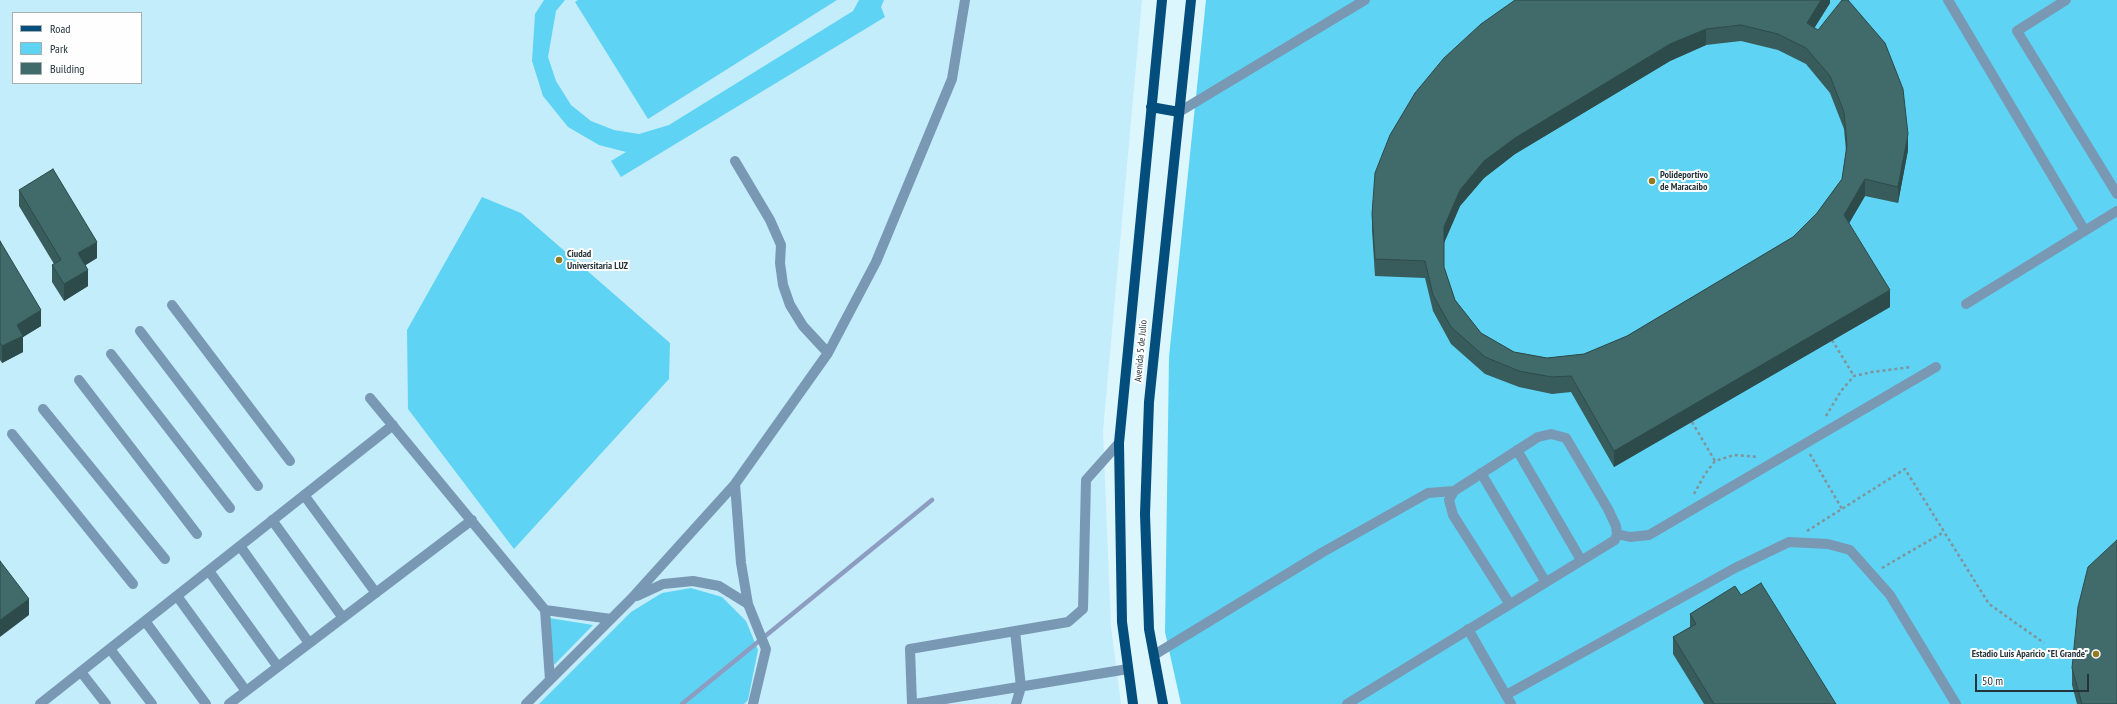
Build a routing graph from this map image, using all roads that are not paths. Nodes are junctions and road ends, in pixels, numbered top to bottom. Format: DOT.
graph roads {
  1 [pos="965,0"];
  2 [pos="1162,0"];
  3 [pos="1191,0"];
  4 [pos="1365,0"];
  5 [pos="1948,0"];
  6 [pos="2066,0"];
  7 [pos="1151,107"];
  8 [pos="1179,112"];
  9 [pos="735,160"];
  10 [pos="2117,194"];
  11 [pos="2117,211"];
  12 [pos="2085,231"];
  13 [pos="1966,304"];
  14 [pos="172,306"];
  15 [pos="140,331"];
  16 [pos="828,353"];
  17 [pos="111,354"];
  18 [pos="1936,367"];
  19 [pos="79,380"];
  20 [pos="370,398"];
  21 [pos="43,408"];
  22 [pos="393,425"];
  23 [pos="12,434"];
  24 [pos="1118,443"];
  25 [pos="1517,450"];
  26 [pos="290,461"];
  27 [pos="1481,473"];
  28 [pos="735,484"];
  29 [pos="258,486"];
  30 [pos="1454,491"];
  31 [pos="304,495"];
  32 [pos="230,508"];
  33 [pos="272,520"];
  34 [pos="472,520"];
  35 [pos="197,534"];
  36 [pos="1617,534"];
  37 [pos="240,546"];
  38 [pos="165,559"];
  39 [pos="1581,560"];
  40 [pos="209,571"];
  41 [pos="1545,581"];
  42 [pos="133,584"];
  43 [pos="376,593"];
  44 [pos="177,596"];
  45 [pos="631,599"];
  46 [pos="1509,603"];
  47 [pos="748,604"];
  48 [pos="545,610"];
  49 [pos="343,618"];
  50 [pos="611,620"];
  51 [pos="145,621"];
  52 [pos="1468,629"];
  53 [pos="1015,631"];
  54 [pos="309,643"];
  55 [pos="110,649"];
  56 [pos="1154,655"];
  57 [pos="278,667"];
  58 [pos="1128,669"];
  59 [pos="81,672"];
  60 [pos="550,680"];
  61 [pos="1021,687"];
  62 [pos="246,691"];
  63 [pos="984,693"];
  64 [pos="1506,695"];
  65 [pos="947,702"];
  66 [pos="44,703"];
  67 [pos="106,704"];
  68 [pos="152,704"];
  69 [pos="206,704"];
  70 [pos="229,704"];
  71 [pos="526,704"];
  72 [pos="753,704"];
  73 [pos="913,704"];
  74 [pos="980,704"];
  75 [pos="1016,704"];
  76 [pos="1133,704"];
  77 [pos="1163,704"];
  78 [pos="1347,704"];
  79 [pos="1511,704"];
  80 [pos="1956,704"];
  1 -- 16 [label="lane"];
  2 -- 7 [label="main road, Avenida 5 de Julio"];
  3 -- 8 [label="main road, Avenida 5 de Julio"];
  4 -- 8 [label="lane"];
  5 -- 12 [label="lane"];
  6 -- 10 [label="lane"];
  7 -- 8 [label="main road"];
  7 -- 24 [label="main road, Avenida 5 de Julio"];
  8 -- 56 [label="main road, Avenida 5 de Julio"];
  9 -- 16 [label="lane"];
  11 -- 12 [label="lane"];
  12 -- 13 [label="lane"];
  14 -- 26 [label="lane"];
  15 -- 29 [label="lane"];
  16 -- 28 [label="lane"];
  17 -- 32 [label="lane"];
  18 -- 36 [label="lane"];
  19 -- 35 [label="lane"];
  20 -- 22 [label="lane"];
  21 -- 38 [label="lane"];
  22 -- 31 [label="lane"];
  22 -- 34 [label="lane"];
  23 -- 42 [label="lane"];
  24 -- 53 [label="lane"];
  24 -- 58 [label="main road, Avenida 5 de Julio"];
  25 -- 27 [label="lane"];
  25 -- 36 [label="lane"];
  25 -- 39 [label="lane"];
  27 -- 30 [label="lane"];
  27 -- 41 [label="lane"];
  28 -- 45 [label="lane"];
  28 -- 47 [label="lane"];
  30 -- 46 [label="lane"];
  30 -- 56 [label="lane"];
  31 -- 33 [label="lane"];
  31 -- 43 [label="lane"];
  33 -- 37 [label="lane"];
  33 -- 49 [label="lane"];
  34 -- 43 [label="lane"];
  34 -- 48 [label="lane"];
  36 -- 39 [label="lane"];
  37 -- 40 [label="lane"];
  37 -- 54 [label="lane"];
  39 -- 41 [label="lane"];
  40 -- 44 [label="lane"];
  40 -- 57 [label="lane"];
  41 -- 46 [label="lane"];
  43 -- 49 [label="lane"];
  44 -- 51 [label="lane"];
  44 -- 62 [label="lane"];
  45 -- 47 [label="lane"];
  45 -- 50 [label="lane"];
  46 -- 52 [label="lane"];
  47 -- 72 [label="lane"];
  48 -- 50 [label="lane"];
  48 -- 60 [label="lane"];
  49 -- 54 [label="lane"];
  50 -- 60 [label="lane"];
  51 -- 55 [label="lane"];
  51 -- 69 [label="lane"];
  52 -- 64 [label="lane"];
  52 -- 78 [label="lane"];
  53 -- 61 [label="lane"];
  53 -- 73 [label="lane"];
  54 -- 57 [label="lane"];
  55 -- 59 [label="lane"];
  55 -- 68 [label="lane"];
  56 -- 77 [label="main road, Avenida 5 de Julio"];
  57 -- 62 [label="lane"];
  58 -- 61 [label="lane"];
  58 -- 76 [label="main road, Avenida 5 de Julio"];
  59 -- 66 [label="lane"];
  59 -- 67 [label="lane"];
  60 -- 71 [label="lane"];
  61 -- 63 [label="lane"];
  61 -- 75 [label="lane"];
  62 -- 70 [label="lane"];
  63 -- 65 [label="lane"];
  63 -- 74 [label="lane"];
  64 -- 79 [label="lane"];
  64 -- 80 [label="lane"];
  65 -- 73 [label="lane"];
}
